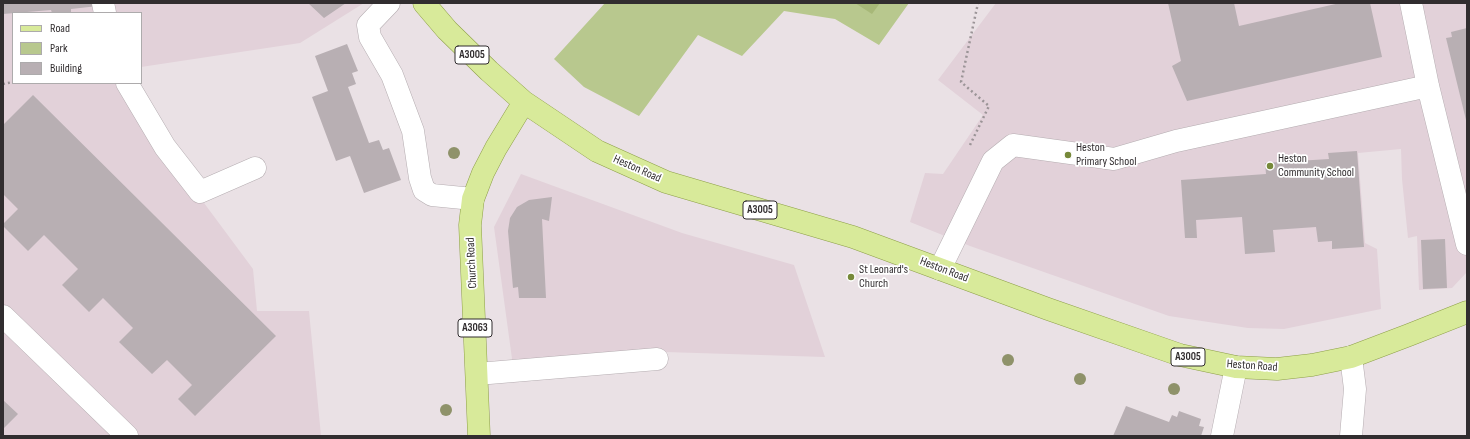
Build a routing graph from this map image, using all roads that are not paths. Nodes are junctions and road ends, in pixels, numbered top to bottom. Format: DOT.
graph roads {
  1 [pos="389,3"];
  2 [pos="424,3"];
  3 [pos="1411,3"];
  4 [pos="128,84"];
  5 [pos="1428,86"];
  6 [pos="524,102"];
  7 [pos="255,168"];
  8 [pos="473,199"];
  9 [pos="1467,244"];
  10 [pos="940,269"];
  11 [pos="1467,312"];
  12 [pos="3,316"];
  13 [pos="1351,357"];
  14 [pos="657,359"];
  15 [pos="1236,367"];
  16 [pos="477,374"];
  17 [pos="127,436"];
  18 [pos="479,436"];
  19 [pos="1222,436"];
  20 [pos="1351,436"];
  1 -- 8 [label="street"];
  2 -- 6 [label="main road, Heston Road / A3005"];
  3 -- 5 [label="street"];
  4 -- 7 [label="street"];
  5 -- 9 [label="street"];
  5 -- 10 [label="street"];
  6 -- 8 [label="main road, Church Road / A3063"];
  6 -- 10 [label="main road, Heston Road / A3005"];
  8 -- 16 [label="main road, Church Road / A3063"];
  10 -- 15 [label="main road, Heston Road / A3005"];
  11 -- 13 [label="main road, Heston Road / A3005"];
  12 -- 17 [label="street"];
  13 -- 15 [label="main road, Heston Road / A3005"];
  13 -- 20 [label="street"];
  14 -- 16 [label="street"];
  15 -- 19 [label="street"];
  16 -- 18 [label="main road, Church Road / A3063"];
}
